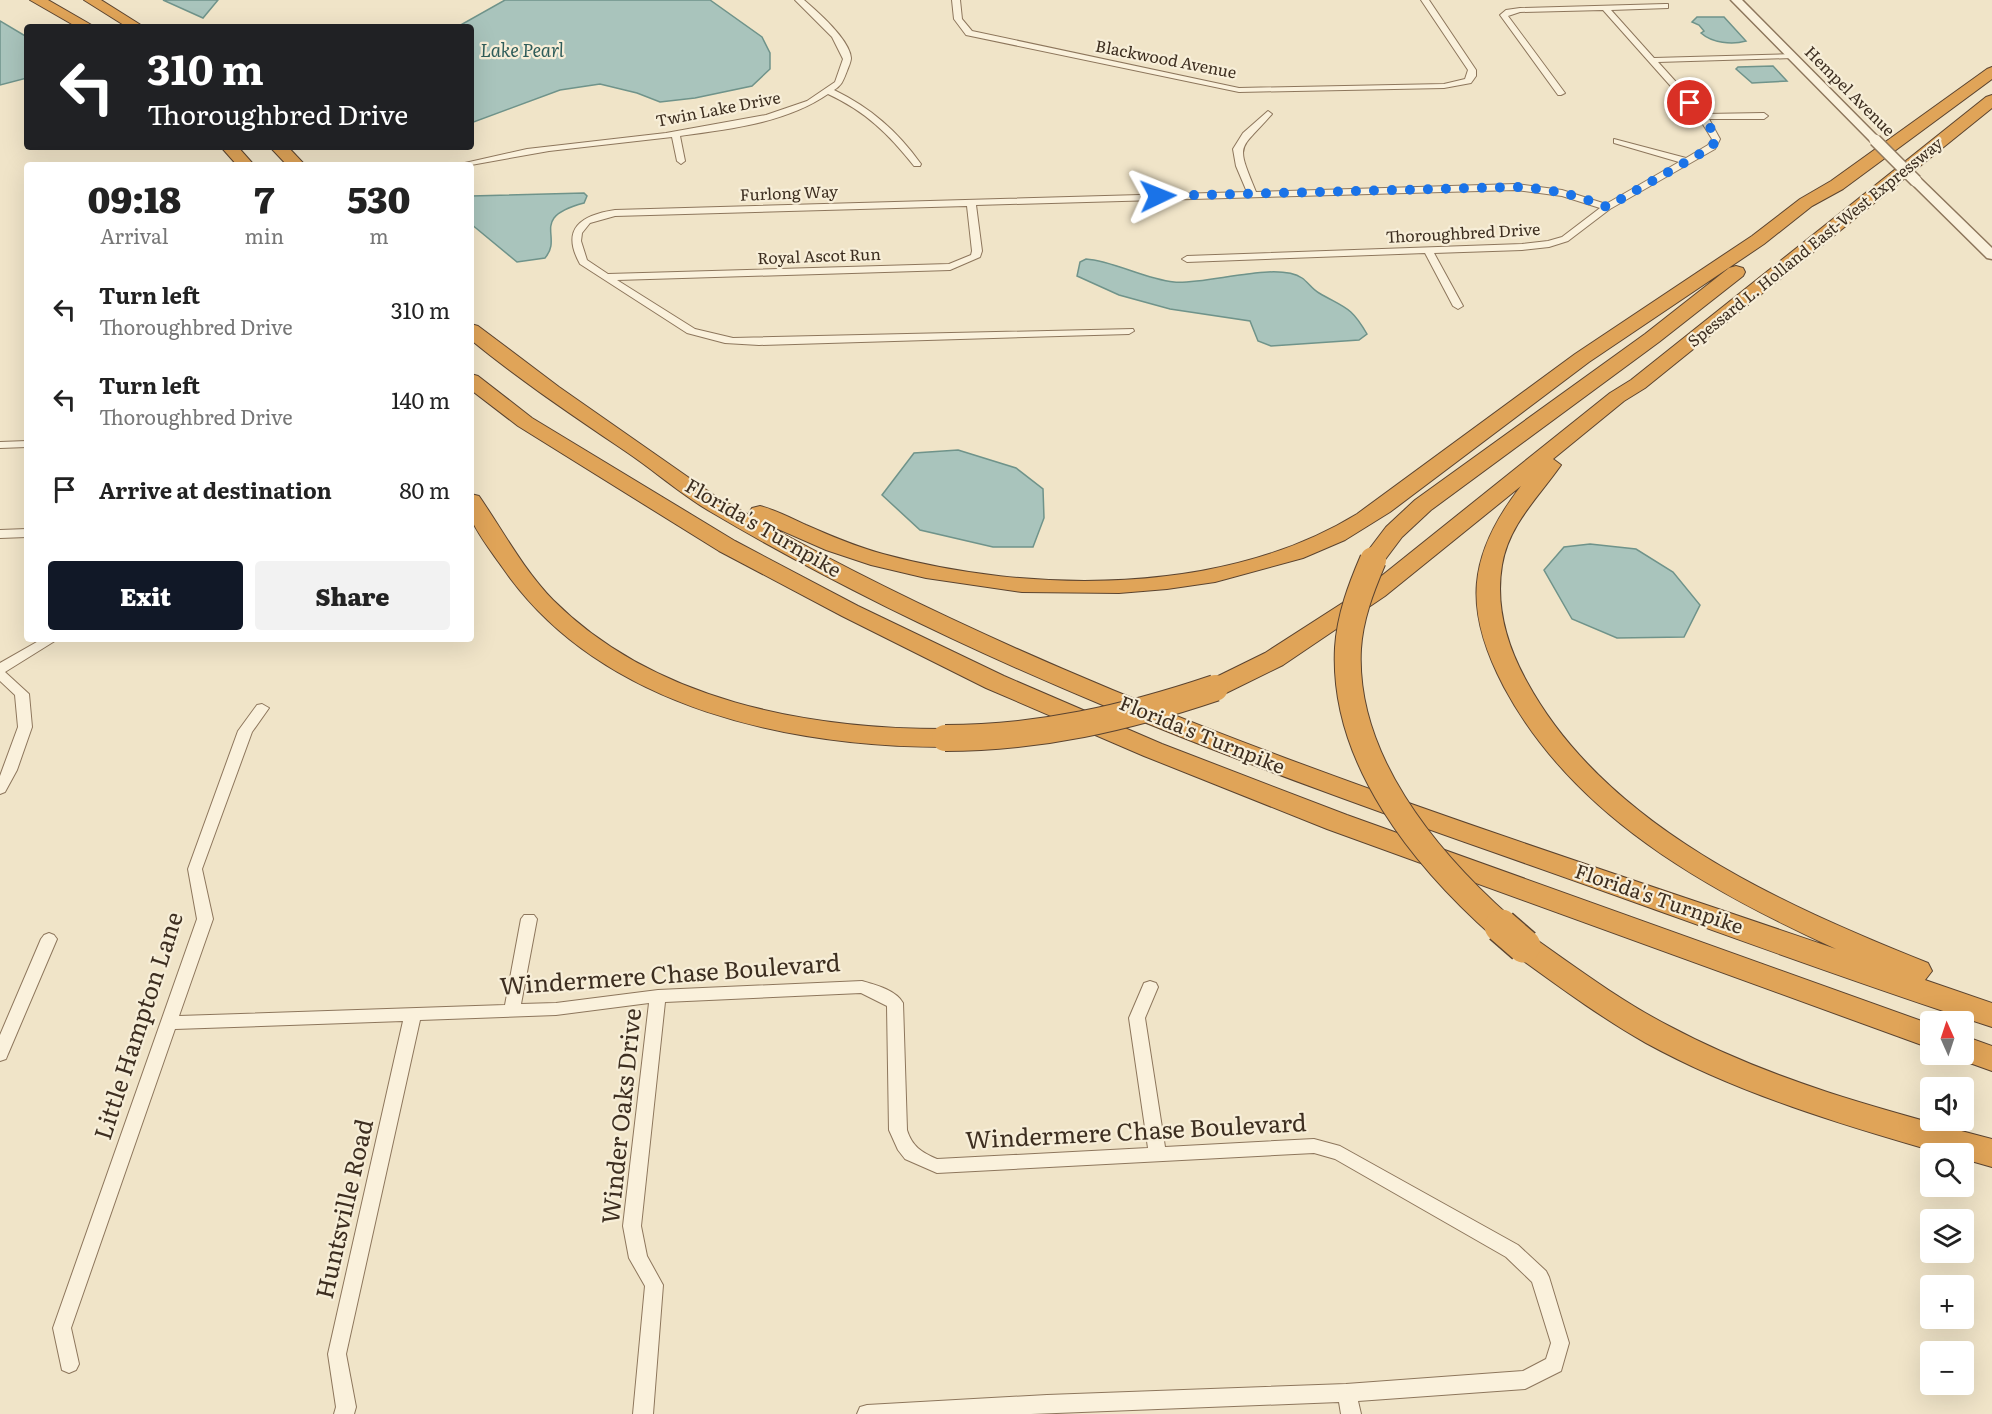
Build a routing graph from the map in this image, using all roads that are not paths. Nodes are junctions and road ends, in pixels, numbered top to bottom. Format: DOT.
graph roads {
  1 [pos="38,0"];
  2 [pos="91,0"];
  3 [pos="799,0"];
  4 [pos="956,0"];
  5 [pos="1425,0"];
  6 [pos="1736,0"];
  7 [pos="1665,6"];
  8 [pos="1605,8"];
  9 [pos="82,24"];
  10 [pos="133,24"];
  11 [pos="1789,53"];
  12 [pos="1650,57"];
  13 [pos="1992,72"];
  14 [pos="829,91"];
  15 [pos="1560,93"];
  16 [pos="1992,100"];
  17 [pos="1268,114"];
  18 [pos="1764,116"];
  19 [pos="1703,117"];
  20 [pos="676,136"];
  21 [pos="1617,141"];
  22 [pos="232,150"];
  23 [pos="281,150"];
  24 [pos="681,161"];
  25 [pos="1686,161"];
  26 [pos="243,162"];
  27 [pos="294,162"];
  28 [pos="474,162"];
  29 [pos="917,164"];
  30 [pos="1837,185"];
  31 [pos="1252,194"];
  32 [pos="971,202"];
  33 [pos="1607,207"];
  34 [pos="1428,250"];
  35 [pos="1992,255"];
  36 [pos="1187,259"];
  37 [pos="606,277"];
  38 [pos="1458,306"];
  39 [pos="1129,331"];
  40 [pos="474,332"];
  41 [pos="474,382"];
  42 [pos="1638,384"];
  43 [pos="24,444"];
  44 [pos="0,445"];
  45 [pos="640,451"];
  46 [pos="474,506"];
  47 [pos="24,533"];
  48 [pos="0,534"];
  49 [pos="47,642"];
  50 [pos="0,669"];
  51 [pos="0,674"];
  52 [pos="262,708"];
  53 [pos="0,789"];
  54 [pos="529,919"];
  55 [pos="49,939"];
  56 [pos="1150,987"];
  57 [pos="658,996"];
  58 [pos="1992,1001"];
  59 [pos="512,1010"];
  60 [pos="413,1014"];
  61 [pos="1992,1015"];
  62 [pos="168,1023"];
  63 [pos="1920,1032"];
  64 [pos="1974,1052"];
  65 [pos="0,1054"];
  66 [pos="1992,1059"];
  67 [pos="1992,1153"];
  68 [pos="1158,1154"];
  69 [pos="69,1364"];
  70 [pos="1346,1393"];
  71 [pos="1047,1409"];
  72 [pos="344,1414"];
  73 [pos="643,1414"];
  74 [pos="867,1414"];
  75 [pos="1351,1414"];
  1 -- 9 [label="highway"];
  2 -- 10 [label="highway"];
  3 -- 14 [label="street, Twin Lake Drive"];
  4 -- 5 [label="street, Blackwood Avenue"];
  6 -- 11 [label="street, Hempel Avenue"];
  7 -- 8 [label="street"];
  8 -- 12 [label="street, Thoroughbred Drive"];
  8 -- 15 [label="street"];
  11 -- 12 [label="street"];
  11 -- 35 [label="street, Hempel Avenue, bridge"];
  12 -- 19 [label="street, Thoroughbred Drive"];
  13 -- 30 [label="highway, Spessard L. Holland East-West Expressway"];
  14 -- 20 [label="street, Twin Lake Drive"];
  14 -- 29 [label="street"];
  16 -- 42 [label="highway, Spessard L. Holland East-West Expressway"];
  17 -- 31 [label="street"];
  18 -- 19 [label="street"];
  19 -- 25 [label="street, Thoroughbred Drive"];
  20 -- 24 [label="street"];
  20 -- 28 [label="street, Twin Lake Drive"];
  21 -- 25 [label="street"];
  22 -- 26 [label="highway"];
  23 -- 27 [label="highway"];
  25 -- 33 [label="street, Thoroughbred Drive"];
  30 -- 45 [label="highway"];
  30 -- 67 [label="highway, bridge"];
  31 -- 32 [label="street, Furlong Way"];
  31 -- 33 [label="street, Furlong Way"];
  32 -- 37 [label="street, Royal Ascot Run"];
  32 -- 37 [label="street, Furlong Way"];
  33 -- 34 [label="street, Thoroughbred Drive"];
  34 -- 36 [label="street, Thoroughbred Drive"];
  34 -- 38 [label="street"];
  37 -- 39 [label="street, Furlong Way"];
  40 -- 45 [label="highway, Florida's Turnpike"];
  41 -- 63 [label="highway, Florida's Turnpike"];
  42 -- 46 [label="highway, bridge"];
  42 -- 58 [label="highway"];
  43 -- 44 [label="street"];
  45 -- 61 [label="highway, Florida's Turnpike"];
  47 -- 48 [label="street"];
  49 -- 50 [label="street"];
  51 -- 53 [label="street"];
  52 -- 62 [label="street, Little Hampton Lane"];
  54 -- 59 [label="street"];
  55 -- 65 [label="street"];
  56 -- 68 [label="street"];
  57 -- 59 [label="street, Windermere Chase Boulevard"];
  57 -- 68 [label="street, Windermere Chase Boulevard"];
  57 -- 73 [label="street, Winder Oaks Drive"];
  59 -- 60 [label="street, Windermere Chase Boulevard"];
  60 -- 62 [label="street, Windermere Chase Boulevard"];
  60 -- 72 [label="street, Huntsville Road"];
  62 -- 69 [label="street, Little Hampton Lane"];
  64 -- 66 [label="highway"];
  68 -- 70 [label="street, Windermere Chase Boulevard"];
  70 -- 71 [label="street, Windermere Chase Boulevard"];
  70 -- 75 [label="street"];
  71 -- 74 [label="street, Windermere Chase Boulevard"];
}
